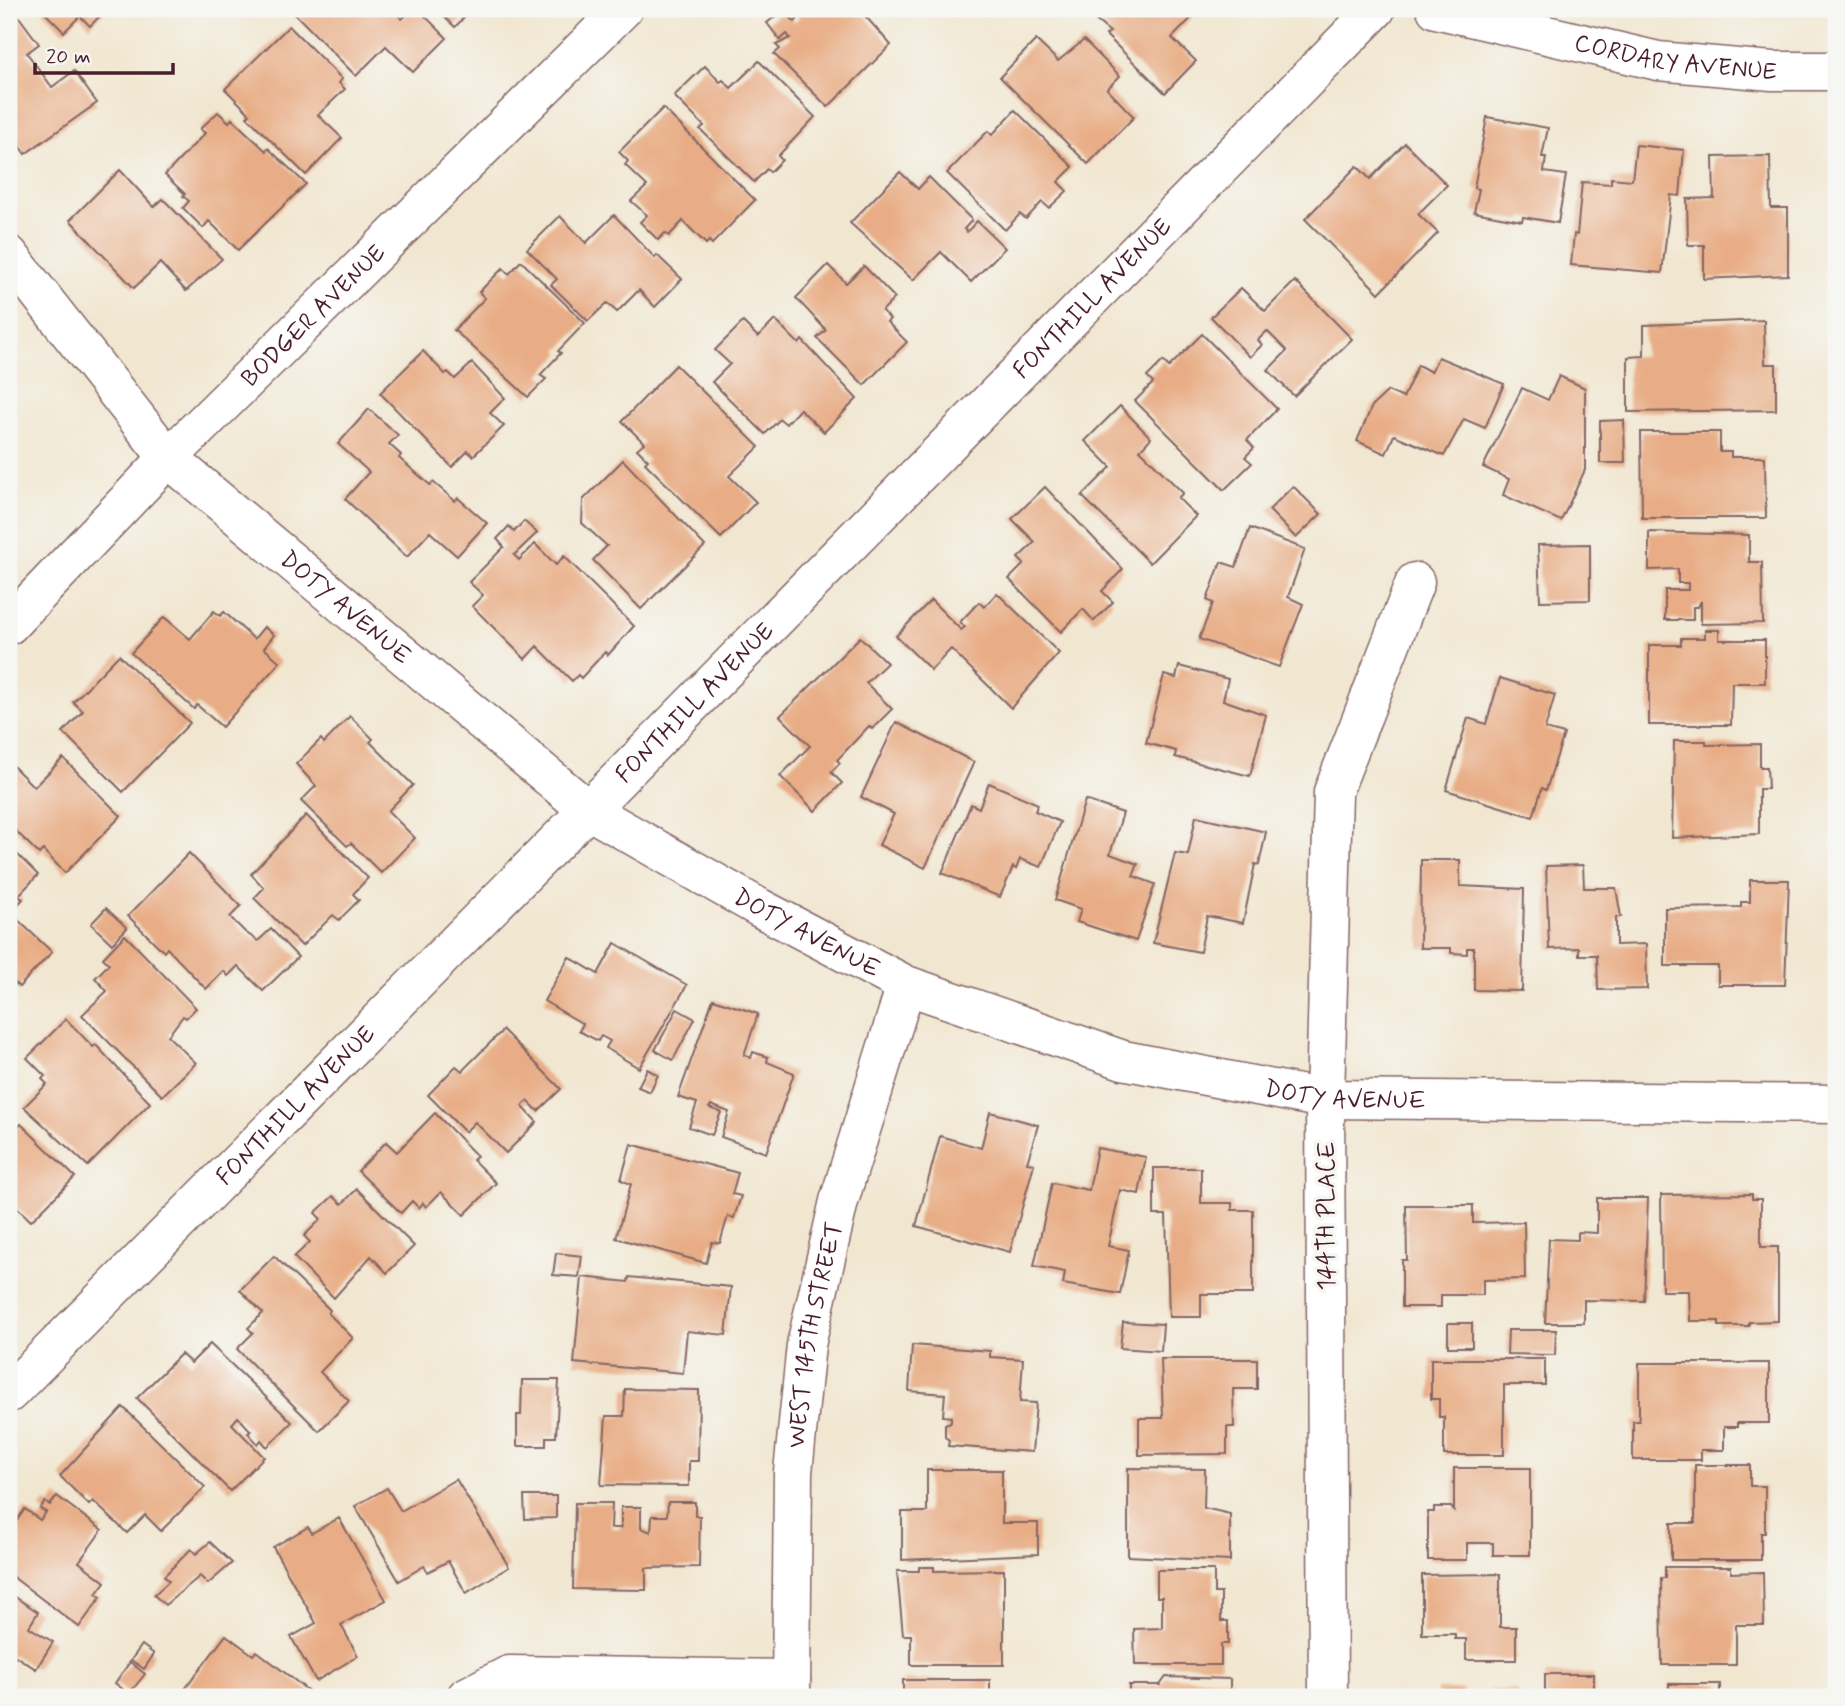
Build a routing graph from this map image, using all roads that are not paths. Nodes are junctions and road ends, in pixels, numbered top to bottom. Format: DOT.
graph roads {
  1 [pos="623,9"];
  2 [pos="1376,9"];
  3 [pos="1436,9"];
  4 [pos="1836,71"];
  5 [pos="9,255"];
  6 [pos="168,458"];
  7 [pos="1415,582"];
  8 [pos="9,625"];
  9 [pos="589,810"];
  10 [pos="906,985"];
  11 [pos="1325,1100"];
  12 [pos="1836,1104"];
  13 [pos="9,1393"];
  14 [pos="791,1688"];
  15 [pos="466,1697"];
  16 [pos="1328,1697"];
  1 -- 6 [label="street, BODGER AVENUE"];
  2 -- 9 [label="street, FONTHILL AVENUE"];
  3 -- 4 [label="street, CORDARY AVENUE"];
  5 -- 6 [label="street, DOTY AVENUE"];
  6 -- 8 [label="street, BODGER AVENUE"];
  6 -- 9 [label="street, DOTY AVENUE"];
  7 -- 11 [label="street, 144TH PLACE"];
  9 -- 10 [label="street, DOTY AVENUE"];
  9 -- 13 [label="street, FONTHILL AVENUE"];
  10 -- 11 [label="street, DOTY AVENUE"];
  10 -- 14 [label="street, WEST 145TH STREET"];
  11 -- 12 [label="street, DOTY AVENUE"];
  11 -- 16 [label="street, 144TH PLACE"];
  14 -- 15 [label="street"];
}
